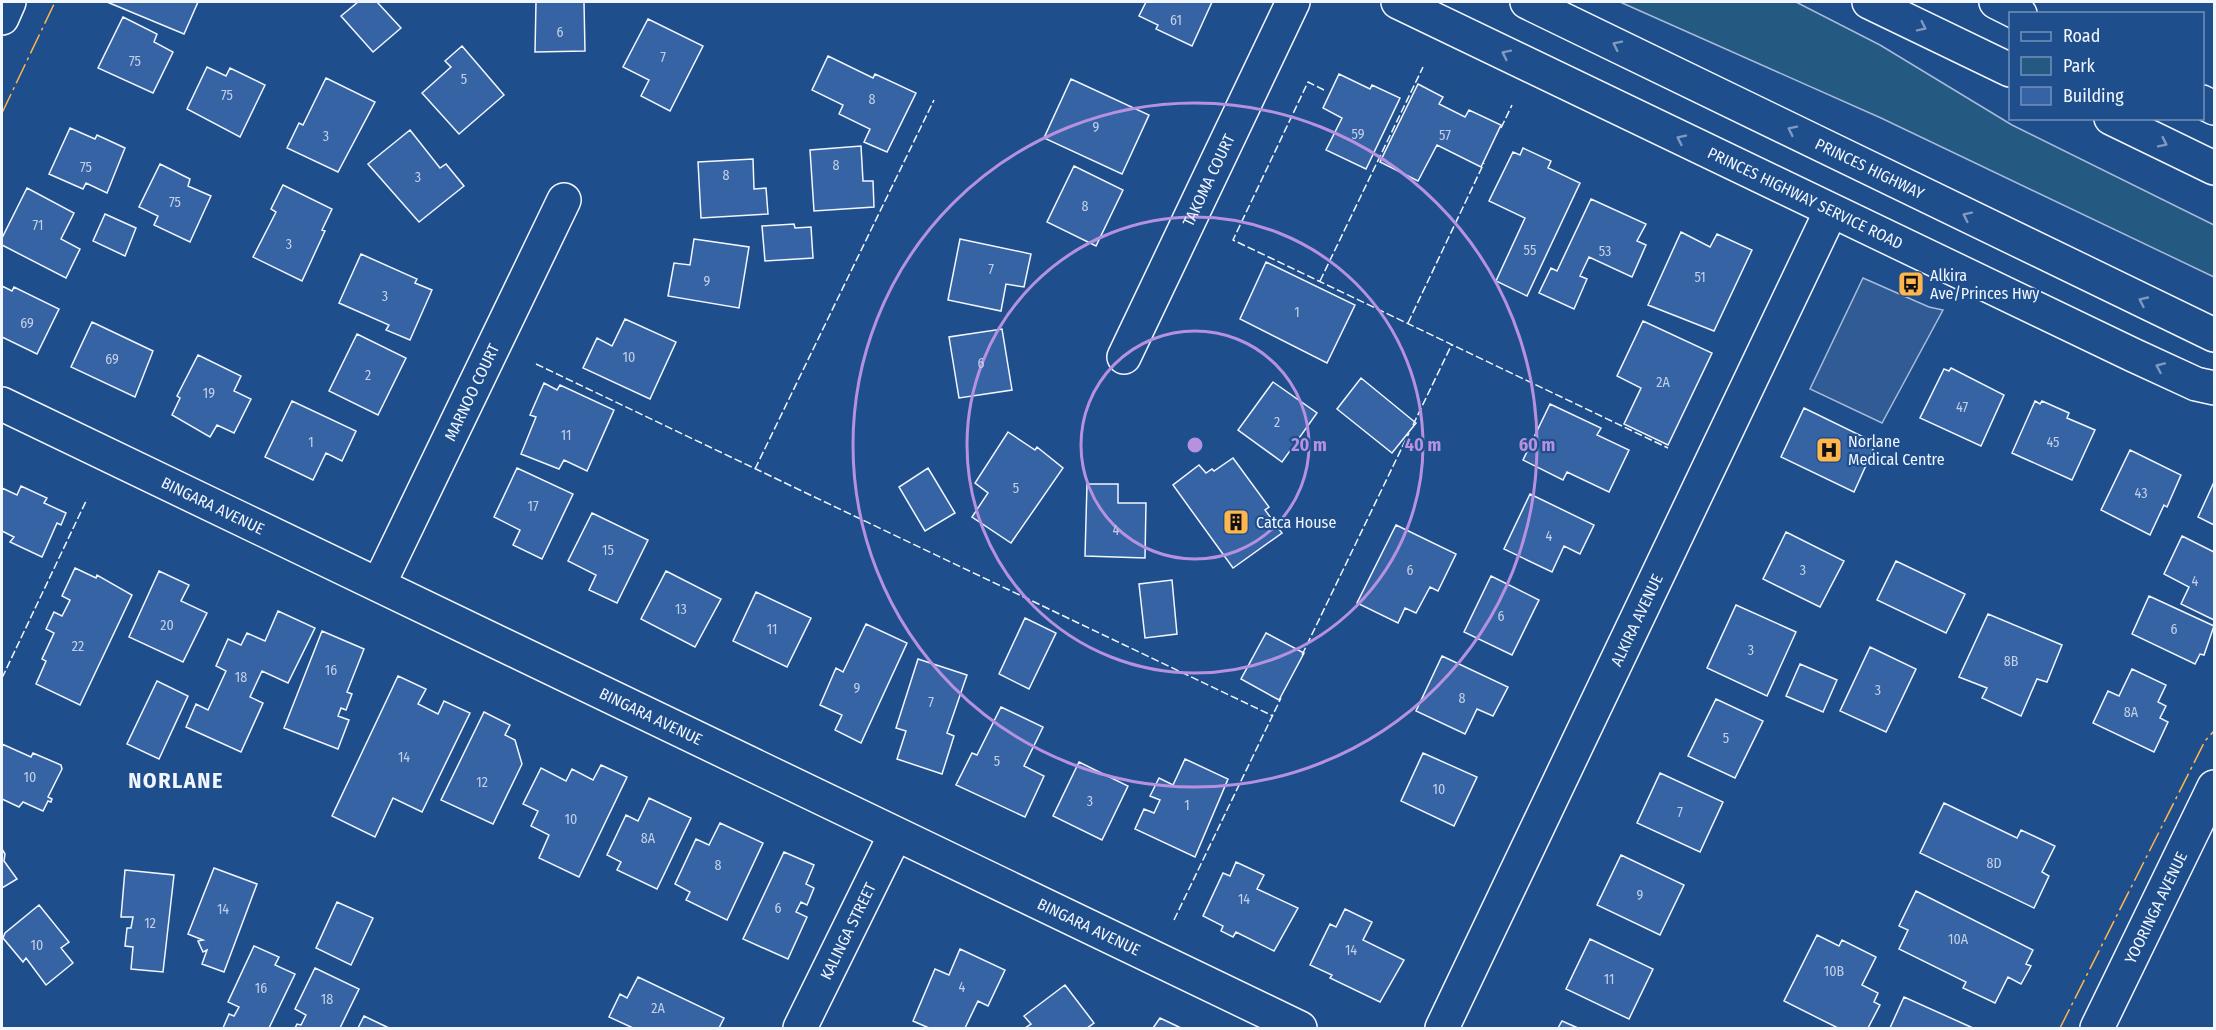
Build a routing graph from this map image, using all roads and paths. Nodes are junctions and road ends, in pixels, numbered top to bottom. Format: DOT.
graph roads {
  1 [pos="9,2"];
  2 [pos="1293,2"];
  3 [pos="1398,2"];
  4 [pos="1527,2"];
  5 [pos="1869,2"];
  6 [pos="1995,2"];
  7 [pos="2016,12"];
  8 [pos="2,18"];
  9 [pos="2009,70"];
  10 [pos="2115,120"];
  11 [pos="2214,168"];
  12 [pos="564,200"];
  13 [pos="1831,211"];
  14 [pos="2214,335"];
  15 [pos="1124,357"];
  16 [pos="2214,388"];
  17 [pos="2,404"];
  18 [pos="379,584"];
  19 [pos="2214,786"];
  20 [pos="895,835"];
  21 [pos="800,1029"];
  22 [pos="1300,1029"];
  23 [pos="1442,1029"];
  24 [pos="2097,1029"];
  1 -- 8 [label="main road"];
  2 -- 15 [label="main road, TAKOMA COURT"];
  13 -- 3 [label="main road, PRINCES HIGHWAY SERVICE ROAD, one-way"];
  14 -- 4 [label="main road, PRINCES HIGHWAY, one-way"];
  5 -- 9 [label="main road, one-way"];
  6 -- 7 [label="main road"];
  10 -- 11 [label="main road, one-way"];
  12 -- 18 [label="main road, MARNOO COURT"];
  16 -- 13 [label="main road, PRINCES HIGHWAY SERVICE ROAD, one-way"];
  13 -- 23 [label="main road, ALKIRA AVENUE"];
  17 -- 18 [label="main road, BINGARA AVENUE"];
  18 -- 20 [label="main road, BINGARA AVENUE"];
  19 -- 24 [label="main road, YOORINGA AVENUE"];
  20 -- 21 [label="main road, KALINGA STREET"];
  20 -- 22 [label="main road, BINGARA AVENUE"];
}
